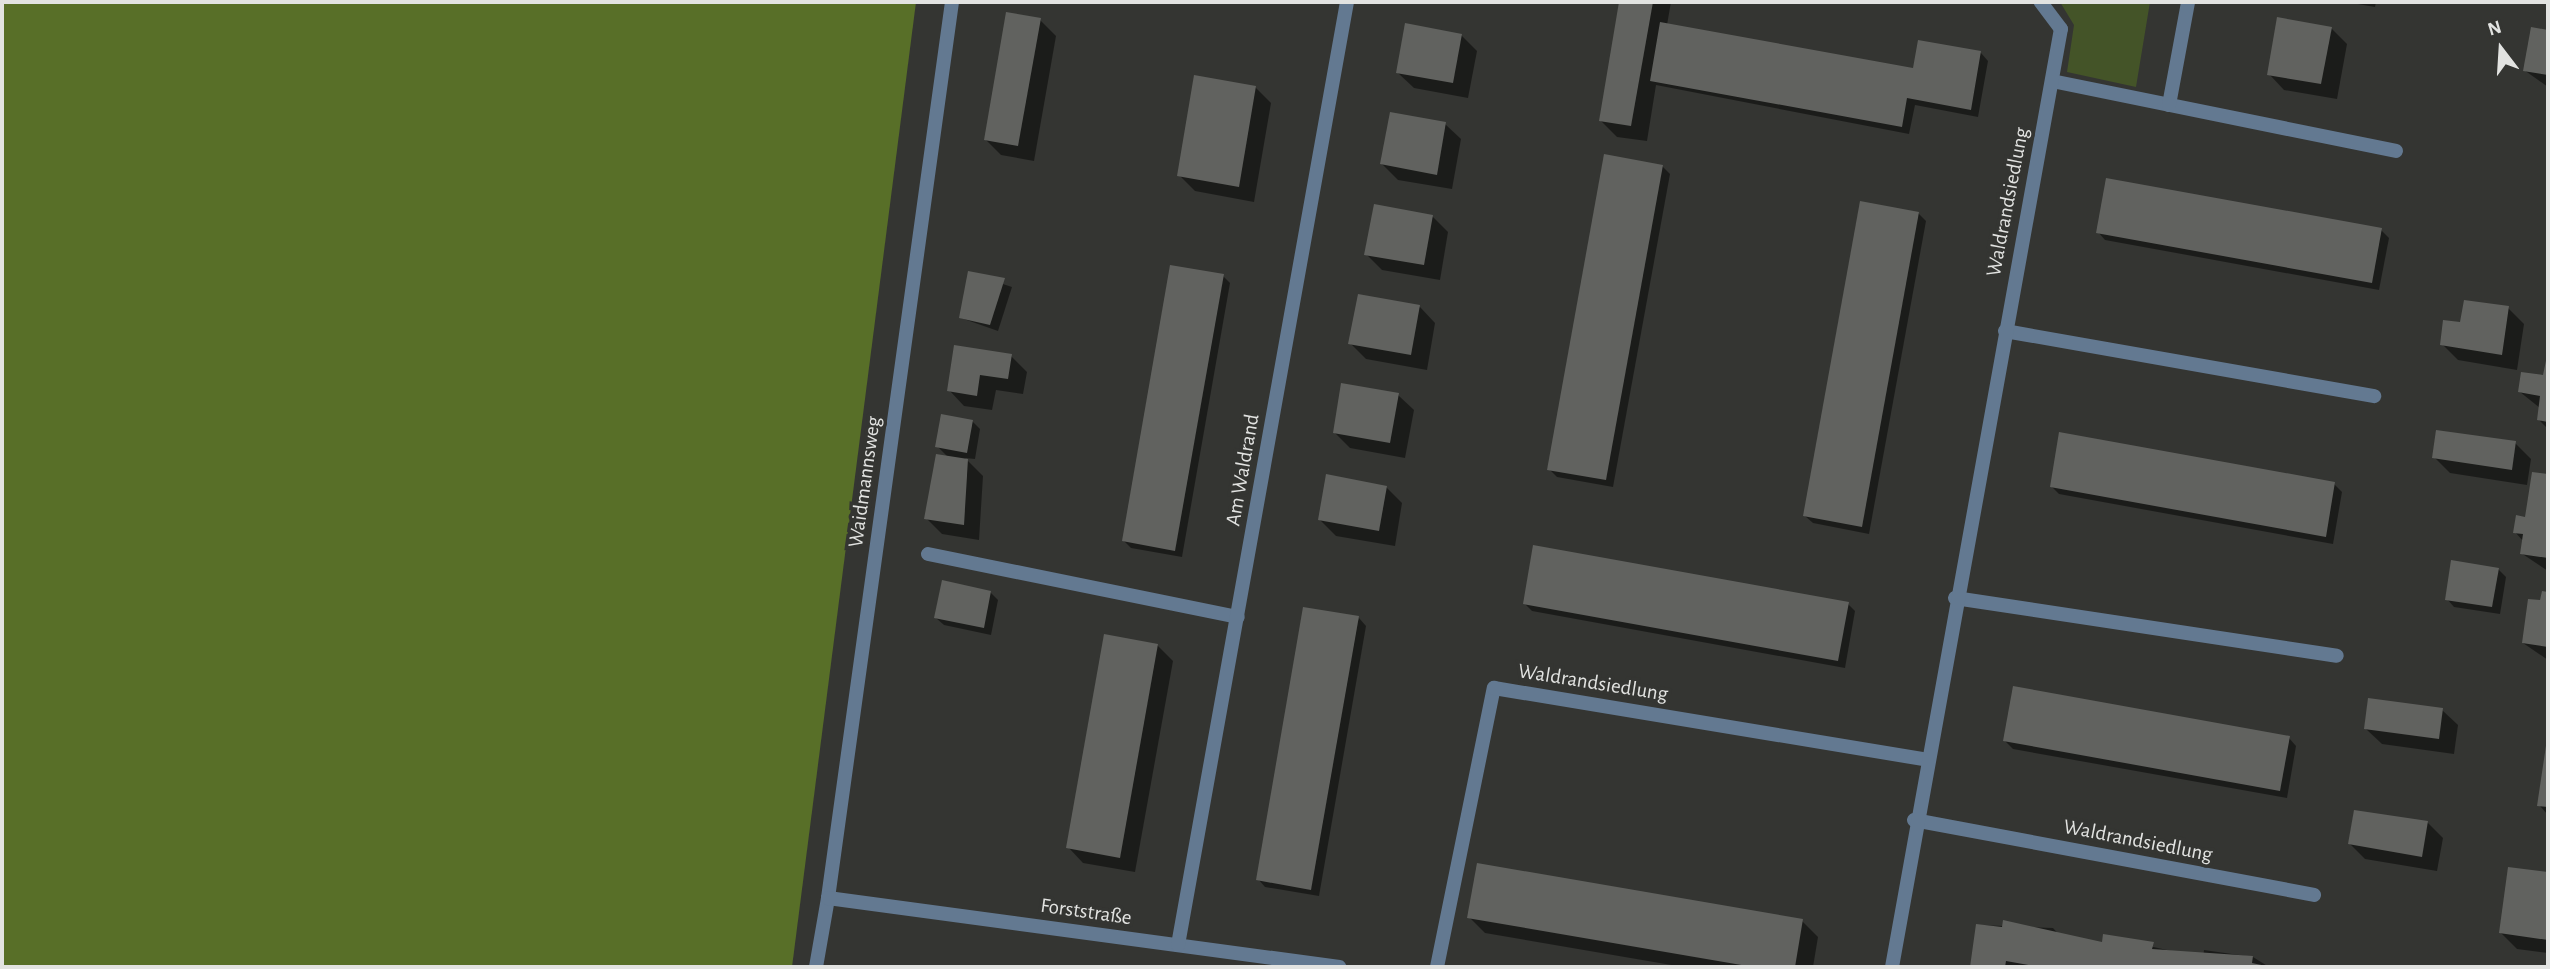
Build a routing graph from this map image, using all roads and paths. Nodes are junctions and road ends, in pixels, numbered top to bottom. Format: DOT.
graph roads {
  1 [pos="952,2"];
  2 [pos="1347,2"];
  3 [pos="2041,2"];
  4 [pos="2188,2"];
  5 [pos="2052,81"];
  6 [pos="2169,105"];
  7 [pos="2396,151"];
  8 [pos="2005,331"];
  9 [pos="2374,396"];
  10 [pos="928,554"];
  11 [pos="1955,598"];
  12 [pos="1238,617"];
  13 [pos="2337,656"];
  14 [pos="1925,758"];
  15 [pos="1914,820"];
  16 [pos="2314,895"];
  17 [pos="828,898"];
  18 [pos="1178,945"];
  19 [pos="1310,965"];
  20 [pos="816,967"];
  21 [pos="1339,967"];
  22 [pos="1437,967"];
  23 [pos="1892,967"];
  1 -- 17 [label="street, Waidmannsweg"];
  2 -- 12 [label="street, Am Waldrand"];
  3 -- 5 [label="street, Waldrandsiedlung"];
  4 -- 6 [label="street"];
  5 -- 6 [label="street"];
  5 -- 8 [label="street, Waldrandsiedlung"];
  6 -- 7 [label="street"];
  8 -- 9 [label="street"];
  8 -- 11 [label="street, Waldrandsiedlung"];
  10 -- 12 [label="street"];
  11 -- 13 [label="street"];
  11 -- 14 [label="street, Waldrandsiedlung"];
  12 -- 18 [label="street, Am Waldrand"];
  14 -- 15 [label="street, Waldrandsiedlung"];
  14 -- 22 [label="street, Waldrandsiedlung"];
  15 -- 16 [label="street, Waldrandsiedlung"];
  15 -- 23 [label="street, Waldrandsiedlung"];
  17 -- 18 [label="street, Forststraße"];
  17 -- 20 [label="street, Waidmannsweg"];
  18 -- 19 [label="street, Forststraße"];
  19 -- 21 [label="street, Forststraße"];
}
